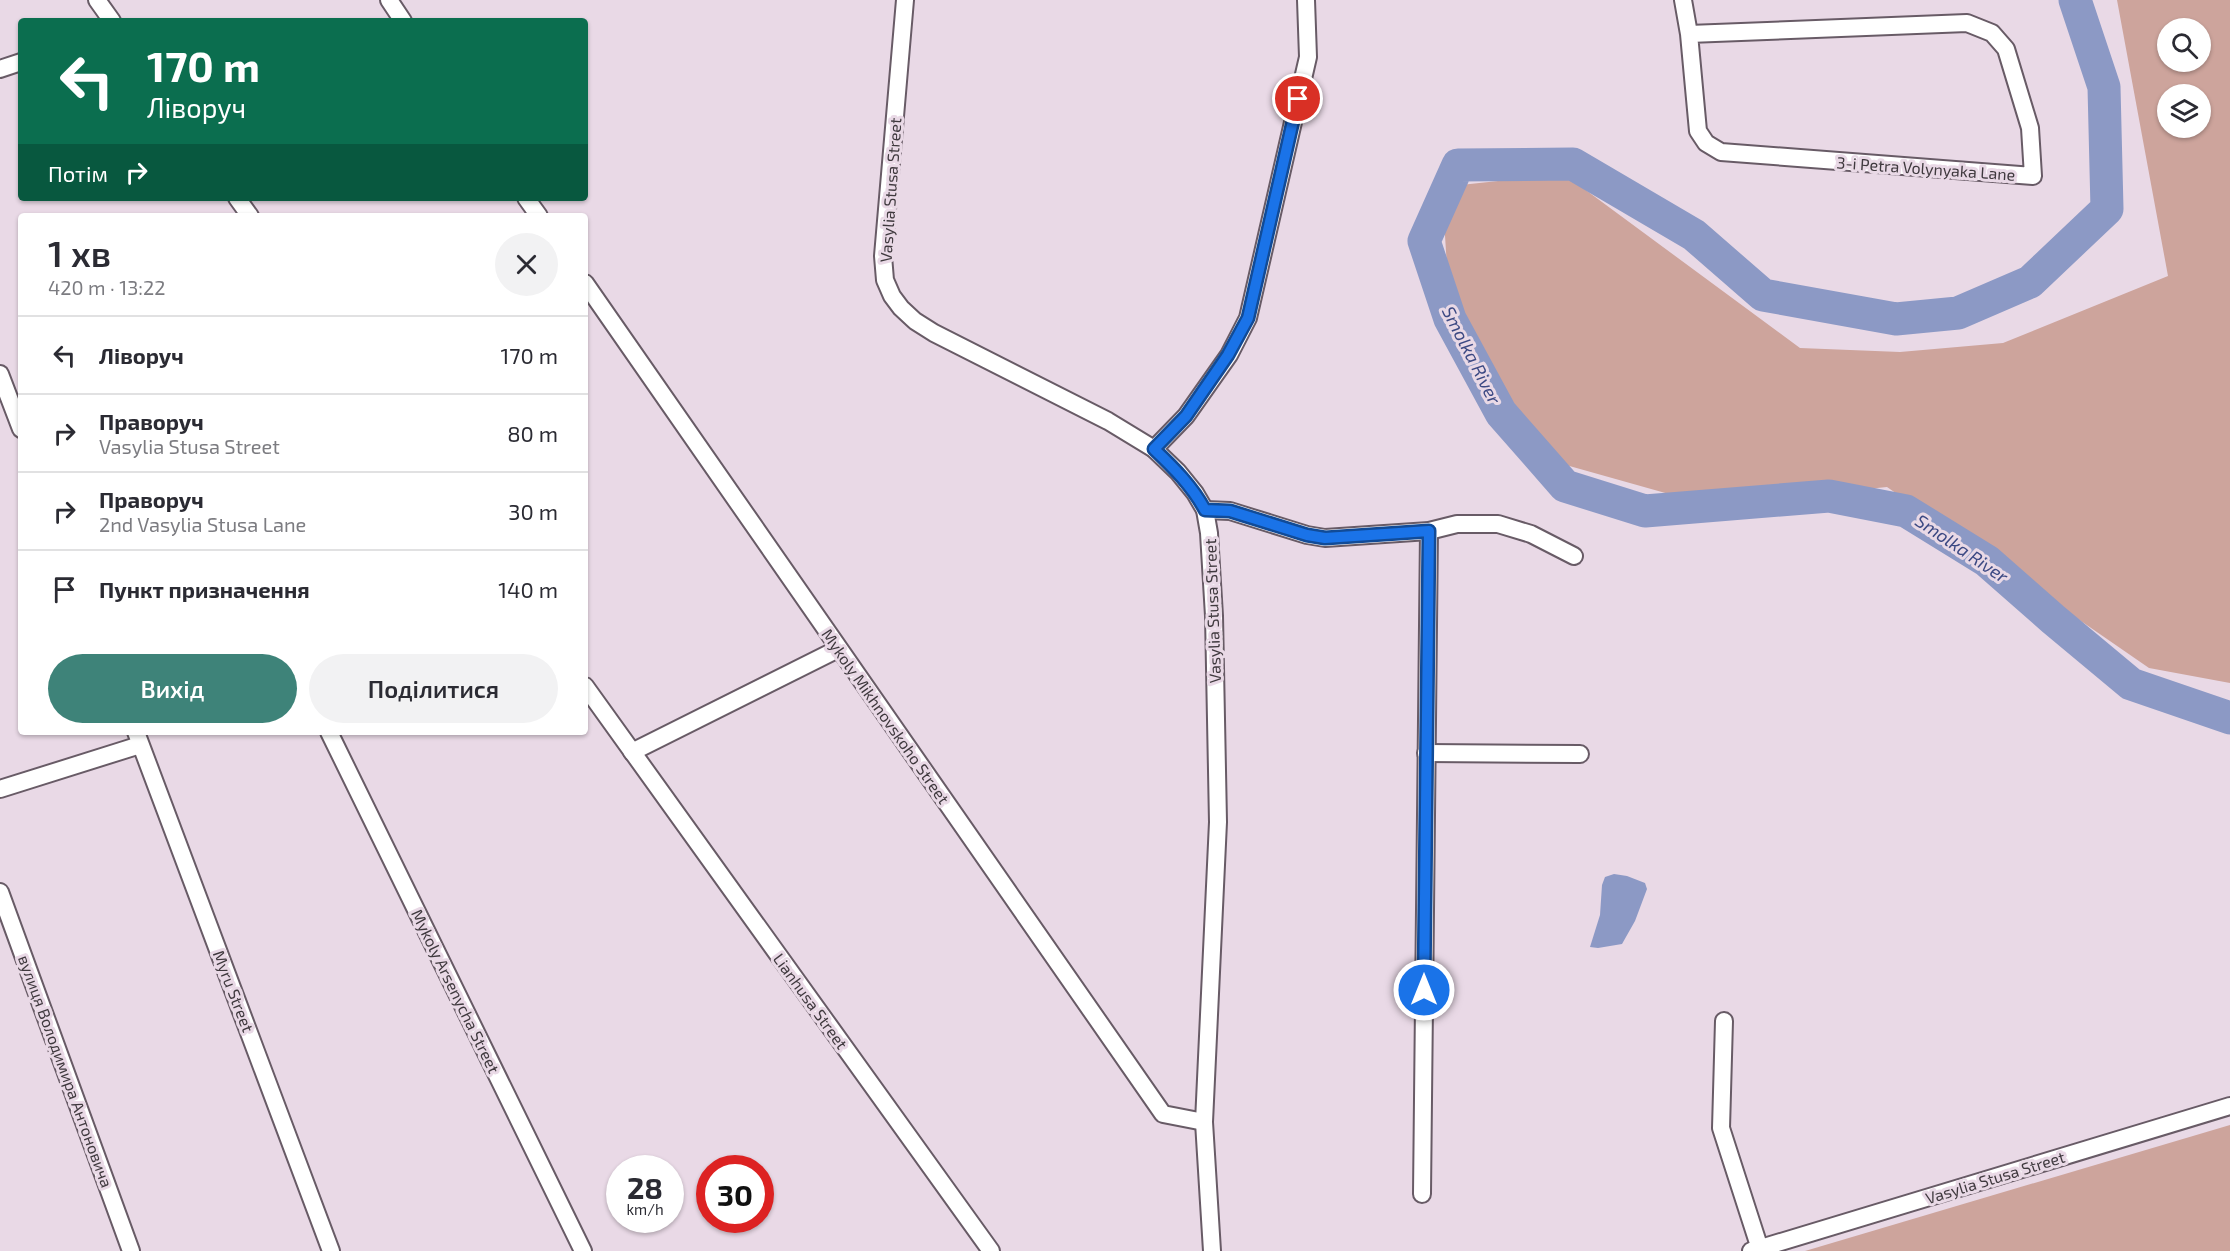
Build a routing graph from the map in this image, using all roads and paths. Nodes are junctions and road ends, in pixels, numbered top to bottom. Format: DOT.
graph roads {
  1 [pos="97,0"];
  2 [pos="389,0"];
  3 [pos="905,0"];
  4 [pos="1306,0"];
  5 [pos="1683,0"];
  6 [pos="110,18"];
  7 [pos="401,18"];
  8 [pos="1689,33"];
  9 [pos="18,63"];
  10 [pos="0,69"];
  11 [pos="588,287"];
  12 [pos="0,374"];
  13 [pos="18,421"];
  14 [pos="1154,449"];
  15 [pos="1205,510"];
  16 [pos="1429,531"];
  17 [pos="1574,556"];
  18 [pos="838,649"];
  19 [pos="588,690"];
  20 [pos="330,735"];
  21 [pos="138,738"];
  22 [pos="632,752"];
  23 [pos="1426,753"];
  24 [pos="1580,754"];
  25 [pos="0,789"];
  26 [pos="0,892"];
  27 [pos="1724,1021"];
  28 [pos="2230,1106"];
  29 [pos="1204,1122"];
  30 [pos="1422,1194"];
  31 [pos="1756,1250"];
  32 [pos="131,1251"];
  33 [pos="331,1251"];
  34 [pos="583,1251"];
  35 [pos="991,1251"];
  36 [pos="1212,1251"];
  1 -- 6 [label="street"];
  2 -- 7 [label="street"];
  3 -- 14 [label="street, Vasylia Stusa Street"];
  4 -- 14 [label="street"];
  5 -- 8 [label="street"];
  8 -- 8 [label="street, 3-i Petra Volynyaka Lane"];
  9 -- 10 [label="street"];
  11 -- 18 [label="street, Mykoly Mikhnovskoho Street"];
  12 -- 13 [label="street"];
  14 -- 15 [label="street, Vasylia Stusa Street"];
  15 -- 16 [label="street"];
  15 -- 29 [label="street, Vasylia Stusa Street"];
  16 -- 17 [label="street"];
  16 -- 23 [label="street"];
  18 -- 22 [label="street"];
  18 -- 29 [label="street, Mykoly Mikhnovskoho Street"];
  19 -- 22 [label="street, Lianhusa Street"];
  20 -- 34 [label="street, Mykoly Arsenycha Street"];
  21 -- 25 [label="street"];
  21 -- 33 [label="street, Myru Street"];
  22 -- 35 [label="street, Lianhusa Street"];
  23 -- 24 [label="street"];
  23 -- 30 [label="street"];
  26 -- 32 [label="street, вулиця Володимира Антоновича"];
  27 -- 31 [label="street, Vasylia Stusa Street"];
  28 -- 31 [label="street, Vasylia Stusa Street"];
  29 -- 36 [label="street, Vasylia Stusa Street"];
}
